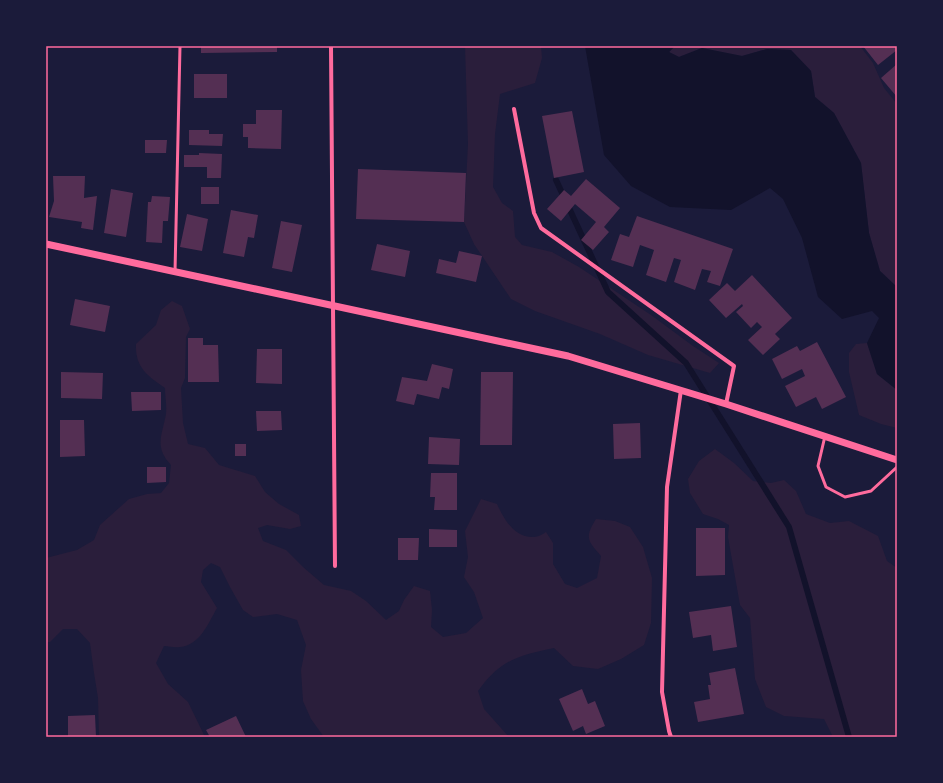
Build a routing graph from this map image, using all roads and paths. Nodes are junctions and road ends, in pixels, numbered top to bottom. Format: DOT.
graph roads {
  1 [pos="180,46"];
  2 [pos="331,46"];
  3 [pos="514,109"];
  4 [pos="46,244"];
  5 [pos="175,272"];
  6 [pos="332,305"];
  7 [pos="681,390"];
  8 [pos="726,404"];
  9 [pos="825,436"];
  10 [pos="897,460"];
  11 [pos="897,467"];
  12 [pos="335,566"];
  13 [pos="671,737"];
  1 -- 5 [label="lane"];
  2 -- 6 [label="street"];
  3 -- 8 [label="street"];
  4 -- 5 [label="street"];
  5 -- 6 [label="street"];
  6 -- 7 [label="street"];
  6 -- 12 [label="street"];
  7 -- 8 [label="street"];
  7 -- 13 [label="street"];
  8 -- 9 [label="street"];
  9 -- 10 [label="street"];
  9 -- 11 [label="lane"];
}
